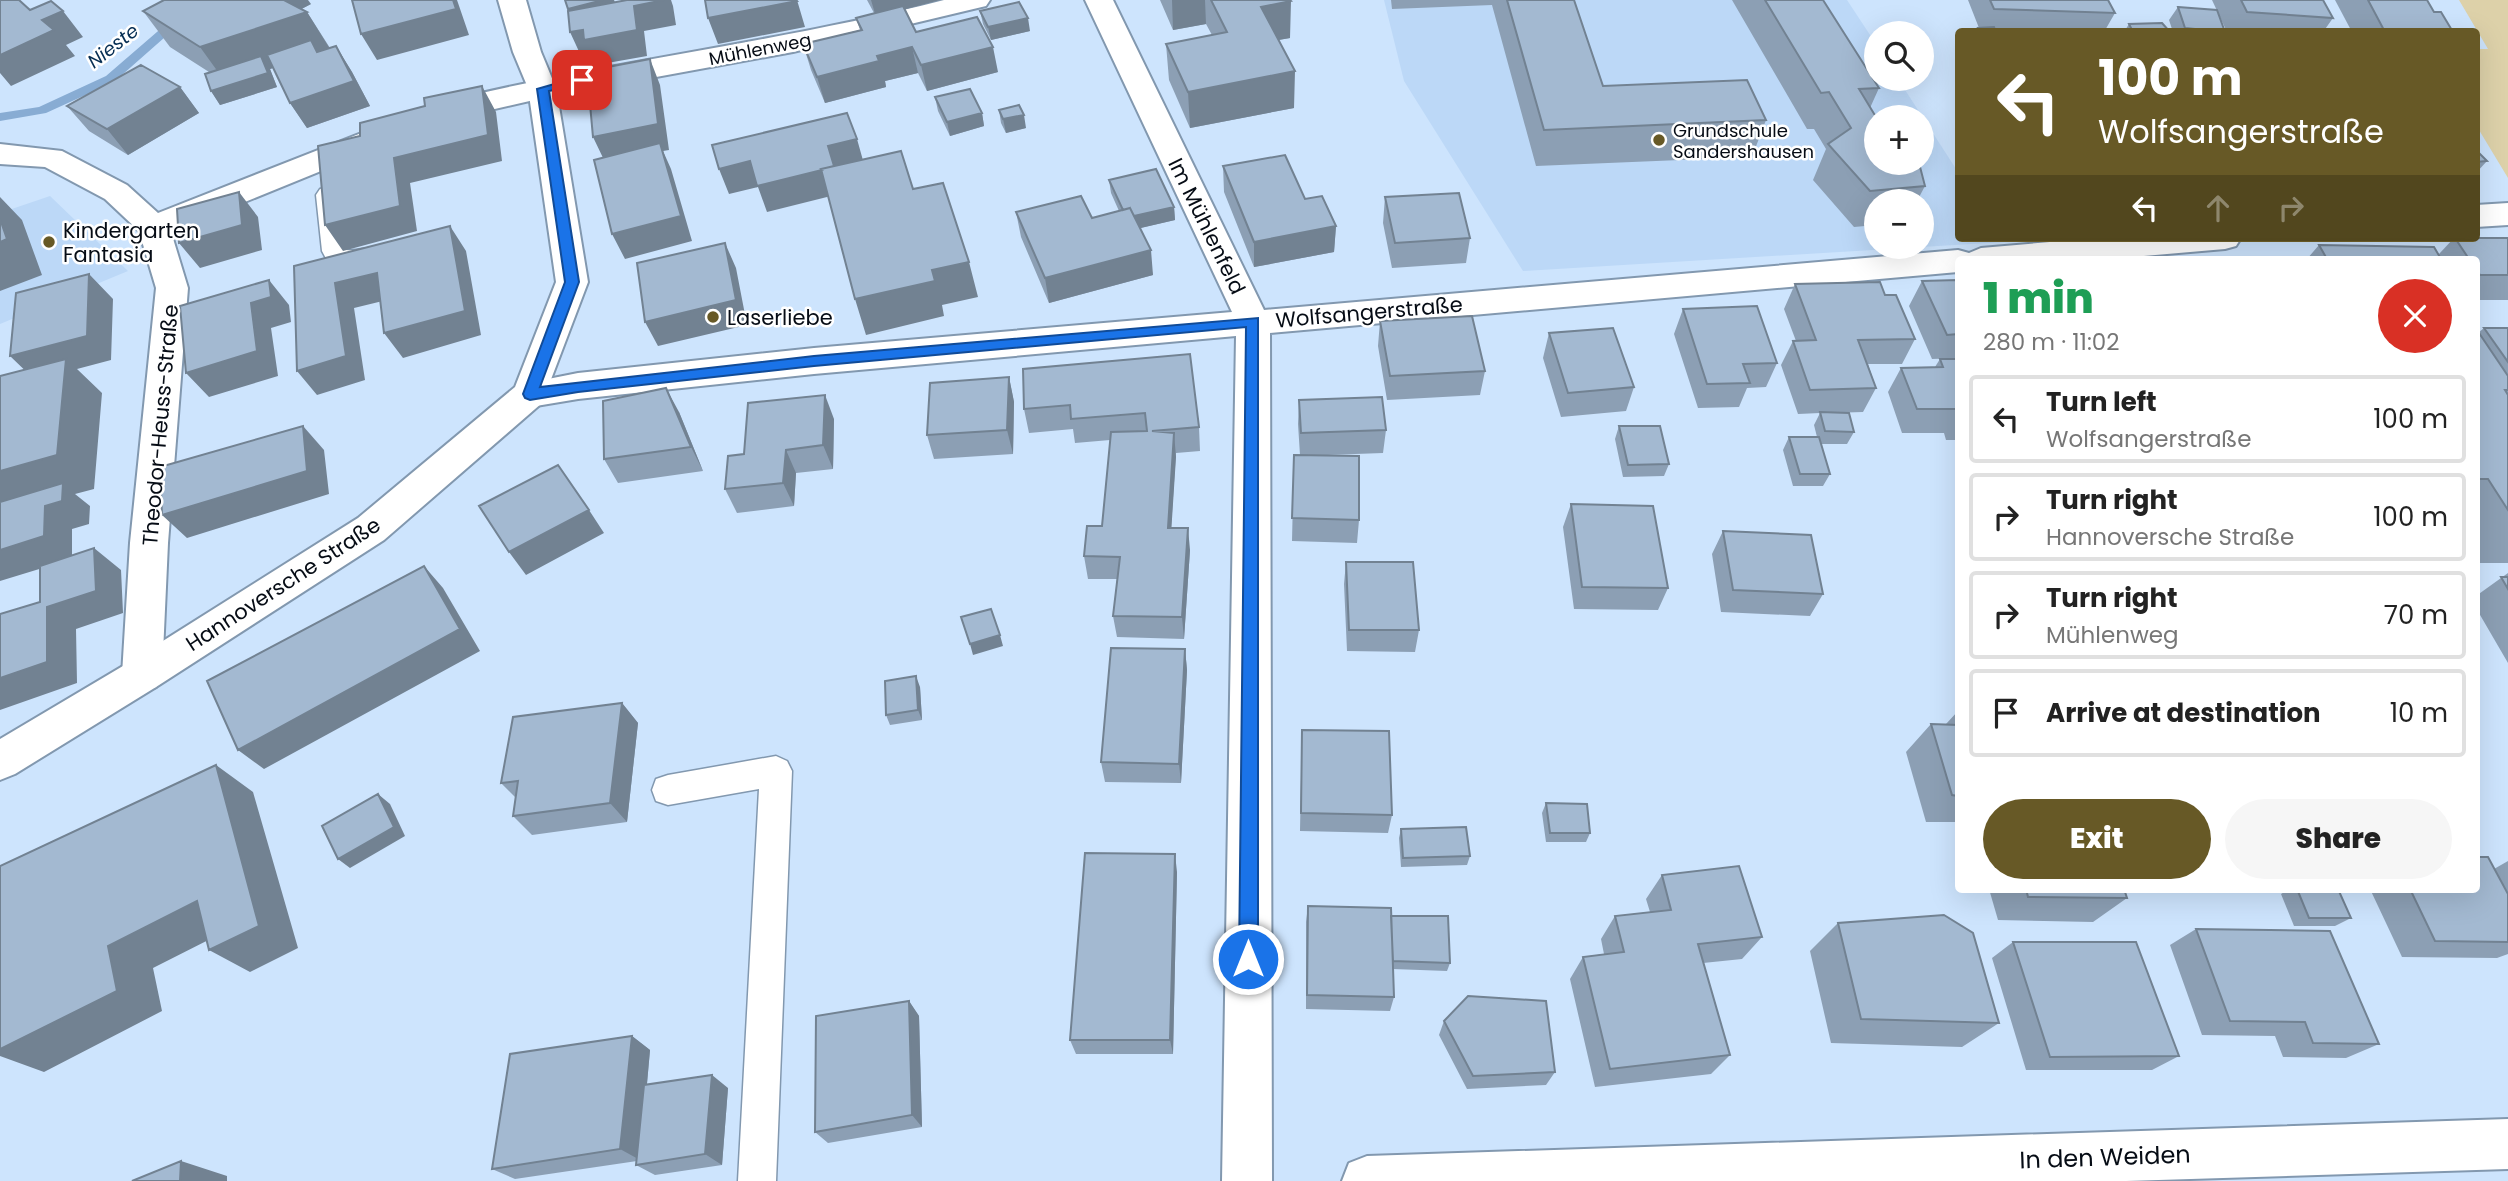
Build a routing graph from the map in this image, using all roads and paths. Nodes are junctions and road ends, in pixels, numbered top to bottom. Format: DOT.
graph roads {
  1 [pos="512,0"];
  2 [pos="976,0"];
  3 [pos="1099,0"];
  4 [pos="542,89"];
  5 [pos="0,154"];
  6 [pos="324,157"];
  7 [pos="2508,214"];
  8 [pos="2480,216"];
  9 [pos="154,227"];
  10 [pos="2186,242"];
  11 [pos="393,249"];
  12 [pos="2050,256"];
  13 [pos="1955,261"];
  14 [pos="1253,322"];
  15 [pos="530,394"];
  16 [pos="142,676"];
  17 [pos="0,761"];
  18 [pos="668,790"];
  19 [pos="2508,1144"];
  20 [pos="757,1181"];
  21 [pos="1247,1181"];
  22 [pos="1367,1181"];
  1 -- 4 [label="street, Hannoversche Straße"];
  2 -- 4 [label="street, Mühlenweg"];
  3 -- 14 [label="street, Im Mühlenfeld"];
  4 -- 6 [label="street"];
  4 -- 15 [label="street, Hannoversche Straße"];
  5 -- 9 [label="street"];
  6 -- 9 [label="street"];
  6 -- 11 [label="lane"];
  7 -- 8 [label="street"];
  9 -- 16 [label="street, Theodor-Heuss-Straße"];
  10 -- 12 [label="street"];
  13 -- 14 [label="street, Wolfsangerstraße"];
  14 -- 15 [label="street, Wolfsangerstraße"];
  14 -- 21 [label="street, Im Mühlenfeld"];
  15 -- 16 [label="street, Hannoversche Straße"];
  16 -- 17 [label="street, Hannoversche Straße"];
  18 -- 20 [label="lane"];
  19 -- 22 [label="street, In den Weiden"];
}
